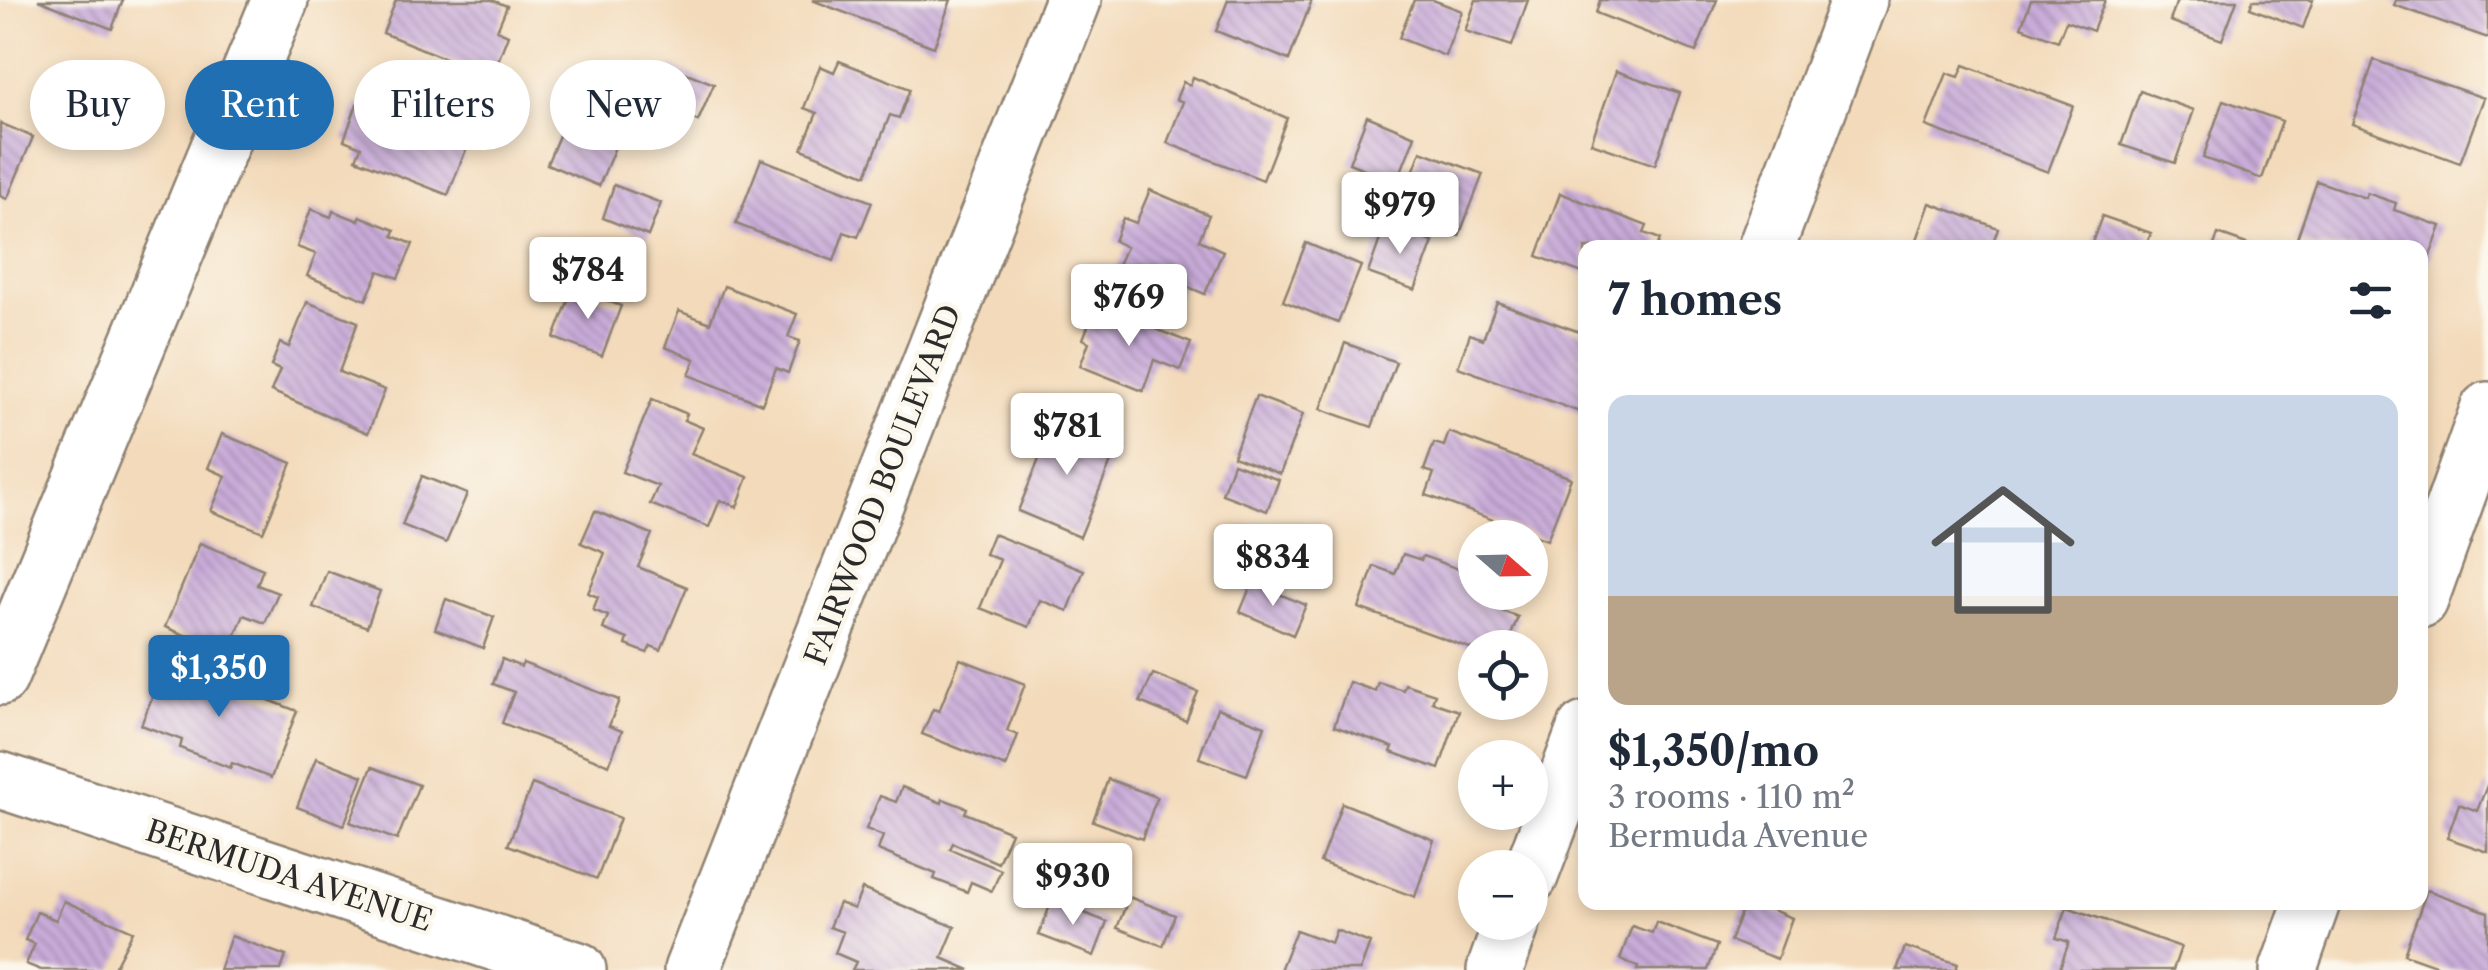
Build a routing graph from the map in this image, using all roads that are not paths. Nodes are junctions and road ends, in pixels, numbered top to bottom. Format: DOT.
graph roads {
  1 [pos="280,0"];
  2 [pos="1073,0"];
  3 [pos="1859,0"];
  4 [pos="1769,240"];
  5 [pos="2488,410"];
  6 [pos="2428,578"];
  7 [pos="0,677"];
  8 [pos="1578,749"];
  9 [pos="0,780"];
  10 [pos="1540,850"];
  11 [pos="2309,910"];
  12 [pos="1505,940"];
  13 [pos="578,970"];
  14 [pos="692,970"];
  15 [pos="1494,970"];
  16 [pos="2288,970"];
  1 -- 7 [label="street"];
  2 -- 14 [label="street, FAIRWOOD BOULEVARD"];
  3 -- 4 [label="street"];
  5 -- 6 [label="street"];
  8 -- 10 [label="street"];
  9 -- 13 [label="street, BERMUDA AVENUE"];
  11 -- 16 [label="street"];
  12 -- 15 [label="street"];
}
